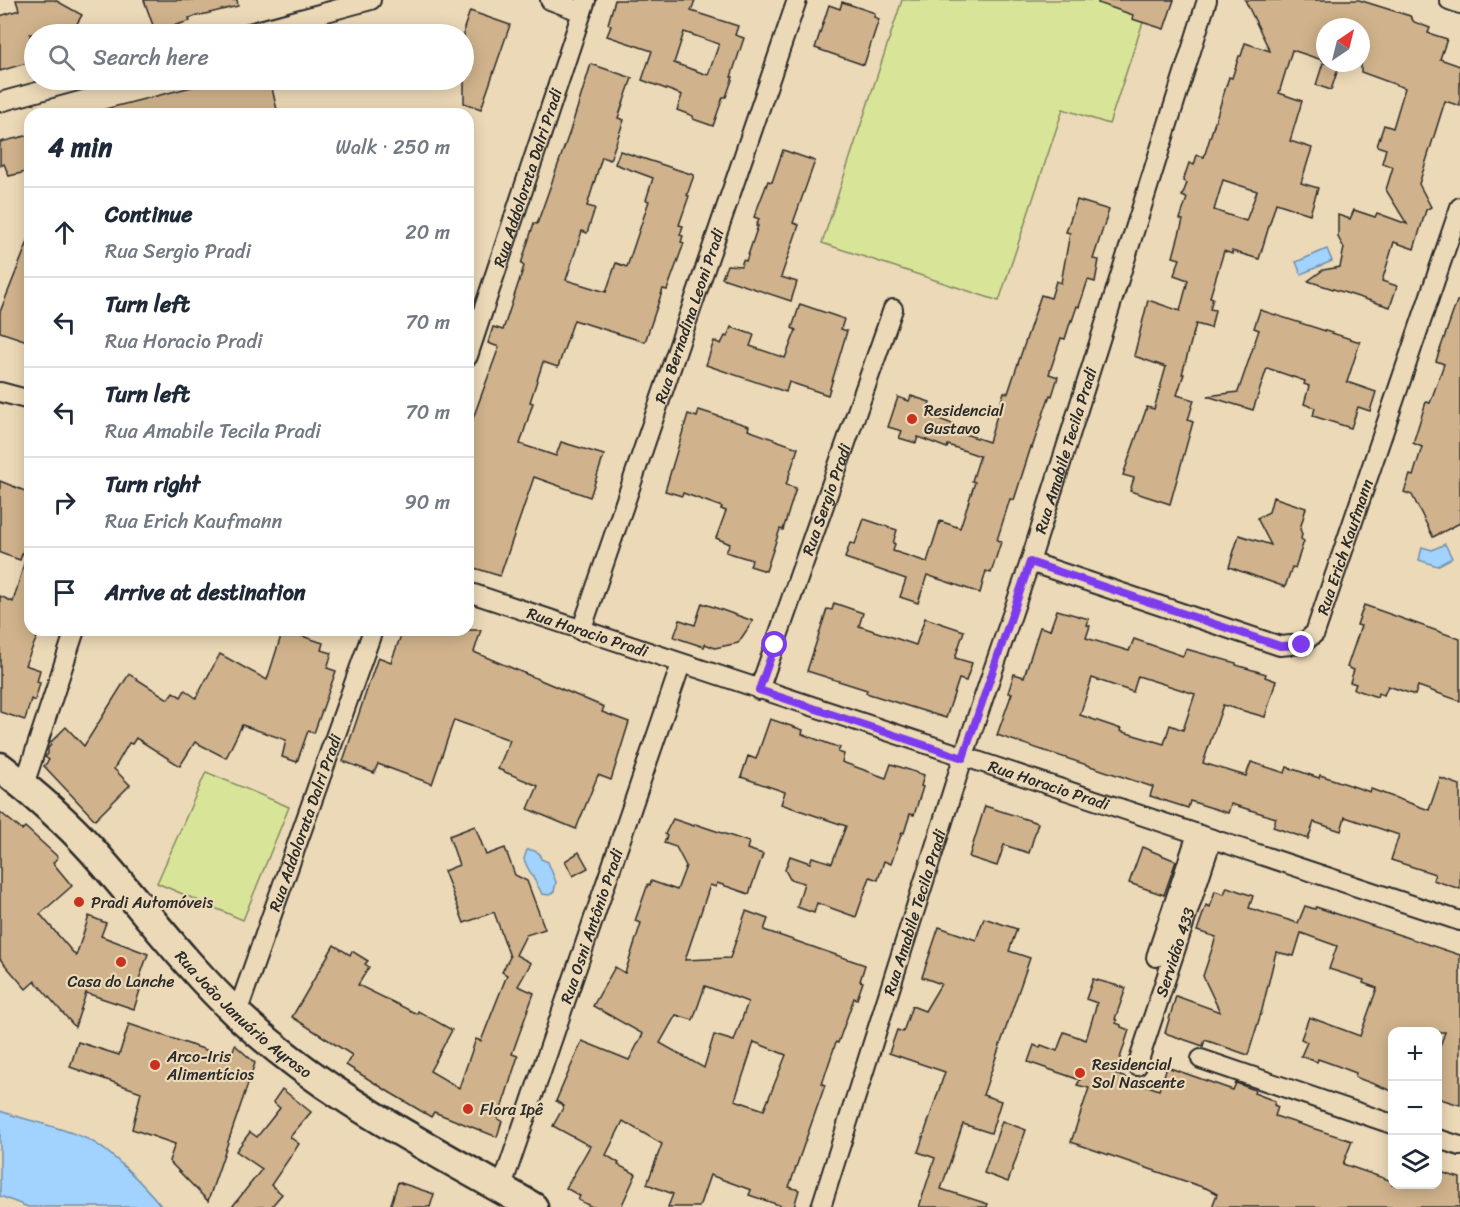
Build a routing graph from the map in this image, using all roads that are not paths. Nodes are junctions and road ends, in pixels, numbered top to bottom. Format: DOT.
graph roads {
  1 [pos="371,0"];
  2 [pos="550,0"];
  3 [pos="796,0"];
  4 [pos="1206,0"];
  5 [pos="1449,0"];
  6 [pos="1460,4"];
  7 [pos="584,6"];
  8 [pos="282,24"];
  9 [pos="44,90"];
  10 [pos="0,102"];
  11 [pos="1460,207"];
  12 [pos="893,309"];
  13 [pos="475,312"];
  14 [pos="0,392"];
  15 [pos="24,398"];
  16 [pos="1030,562"];
  17 [pos="474,594"];
  18 [pos="581,630"];
  19 [pos="73,636"];
  20 [pos="372,636"];
  21 [pos="681,664"];
  22 [pos="759,690"];
  23 [pos="963,758"];
  24 [pos="0,767"];
  25 [pos="24,785"];
  26 [pos="1204,836"];
  27 [pos="1460,921"];
  28 [pos="1156,957"];
  29 [pos="237,1013"];
  30 [pos="1201,1059"];
  31 [pos="1137,1066"];
  32 [pos="1388,1123"];
  33 [pos="1442,1141"];
  34 [pos="1460,1146"];
  35 [pos="501,1189"];
  36 [pos="533,1207"];
  37 [pos="821,1207"];
  1 -- 8 [label="street"];
  2 -- 7 [label="street"];
  3 -- 18 [label="street, Rua Bernadina Leoni Pradi"];
  4 -- 16 [label="street, Rua Amabile Tecila Pradi"];
  5 -- 6 [label="street"];
  7 -- 13 [label="street, Rua Addolorata Dalri Pradi"];
  9 -- 10 [label="street"];
  11 -- 16 [label="street, Rua Erich Kaufmann"];
  12 -- 22 [label="street, Rua Sergio Pradi"];
  14 -- 15 [label="street"];
  16 -- 23 [label="street, Rua Amabile Tecila Pradi"];
  17 -- 18 [label="street, Rua Horacio Pradi"];
  18 -- 21 [label="street, Rua Horacio Pradi"];
  19 -- 25 [label="street"];
  20 -- 29 [label="street, Rua Addolorata Dalri Pradi"];
  21 -- 22 [label="street, Rua Horacio Pradi"];
  21 -- 35 [label="street, Rua Osni Antônio Pradi"];
  22 -- 23 [label="street, Rua Horacio Pradi"];
  23 -- 26 [label="street, Rua Horacio Pradi"];
  23 -- 37 [label="street, Rua Amabile Tecila Pradi"];
  24 -- 25 [label="main road, Rua João Januário Ayroso"];
  25 -- 29 [label="main road, Rua João Januário Ayroso"];
  26 -- 27 [label="street, Rua Horacio Pradi"];
  26 -- 28 [label="street"];
  26 -- 31 [label="street, Servidão 433"];
  29 -- 35 [label="main road, Rua João Januário Ayroso"];
  30 -- 32 [label="street"];
  33 -- 34 [label="street"];
  35 -- 36 [label="main road, Rua João Januário Ayroso"];
}
